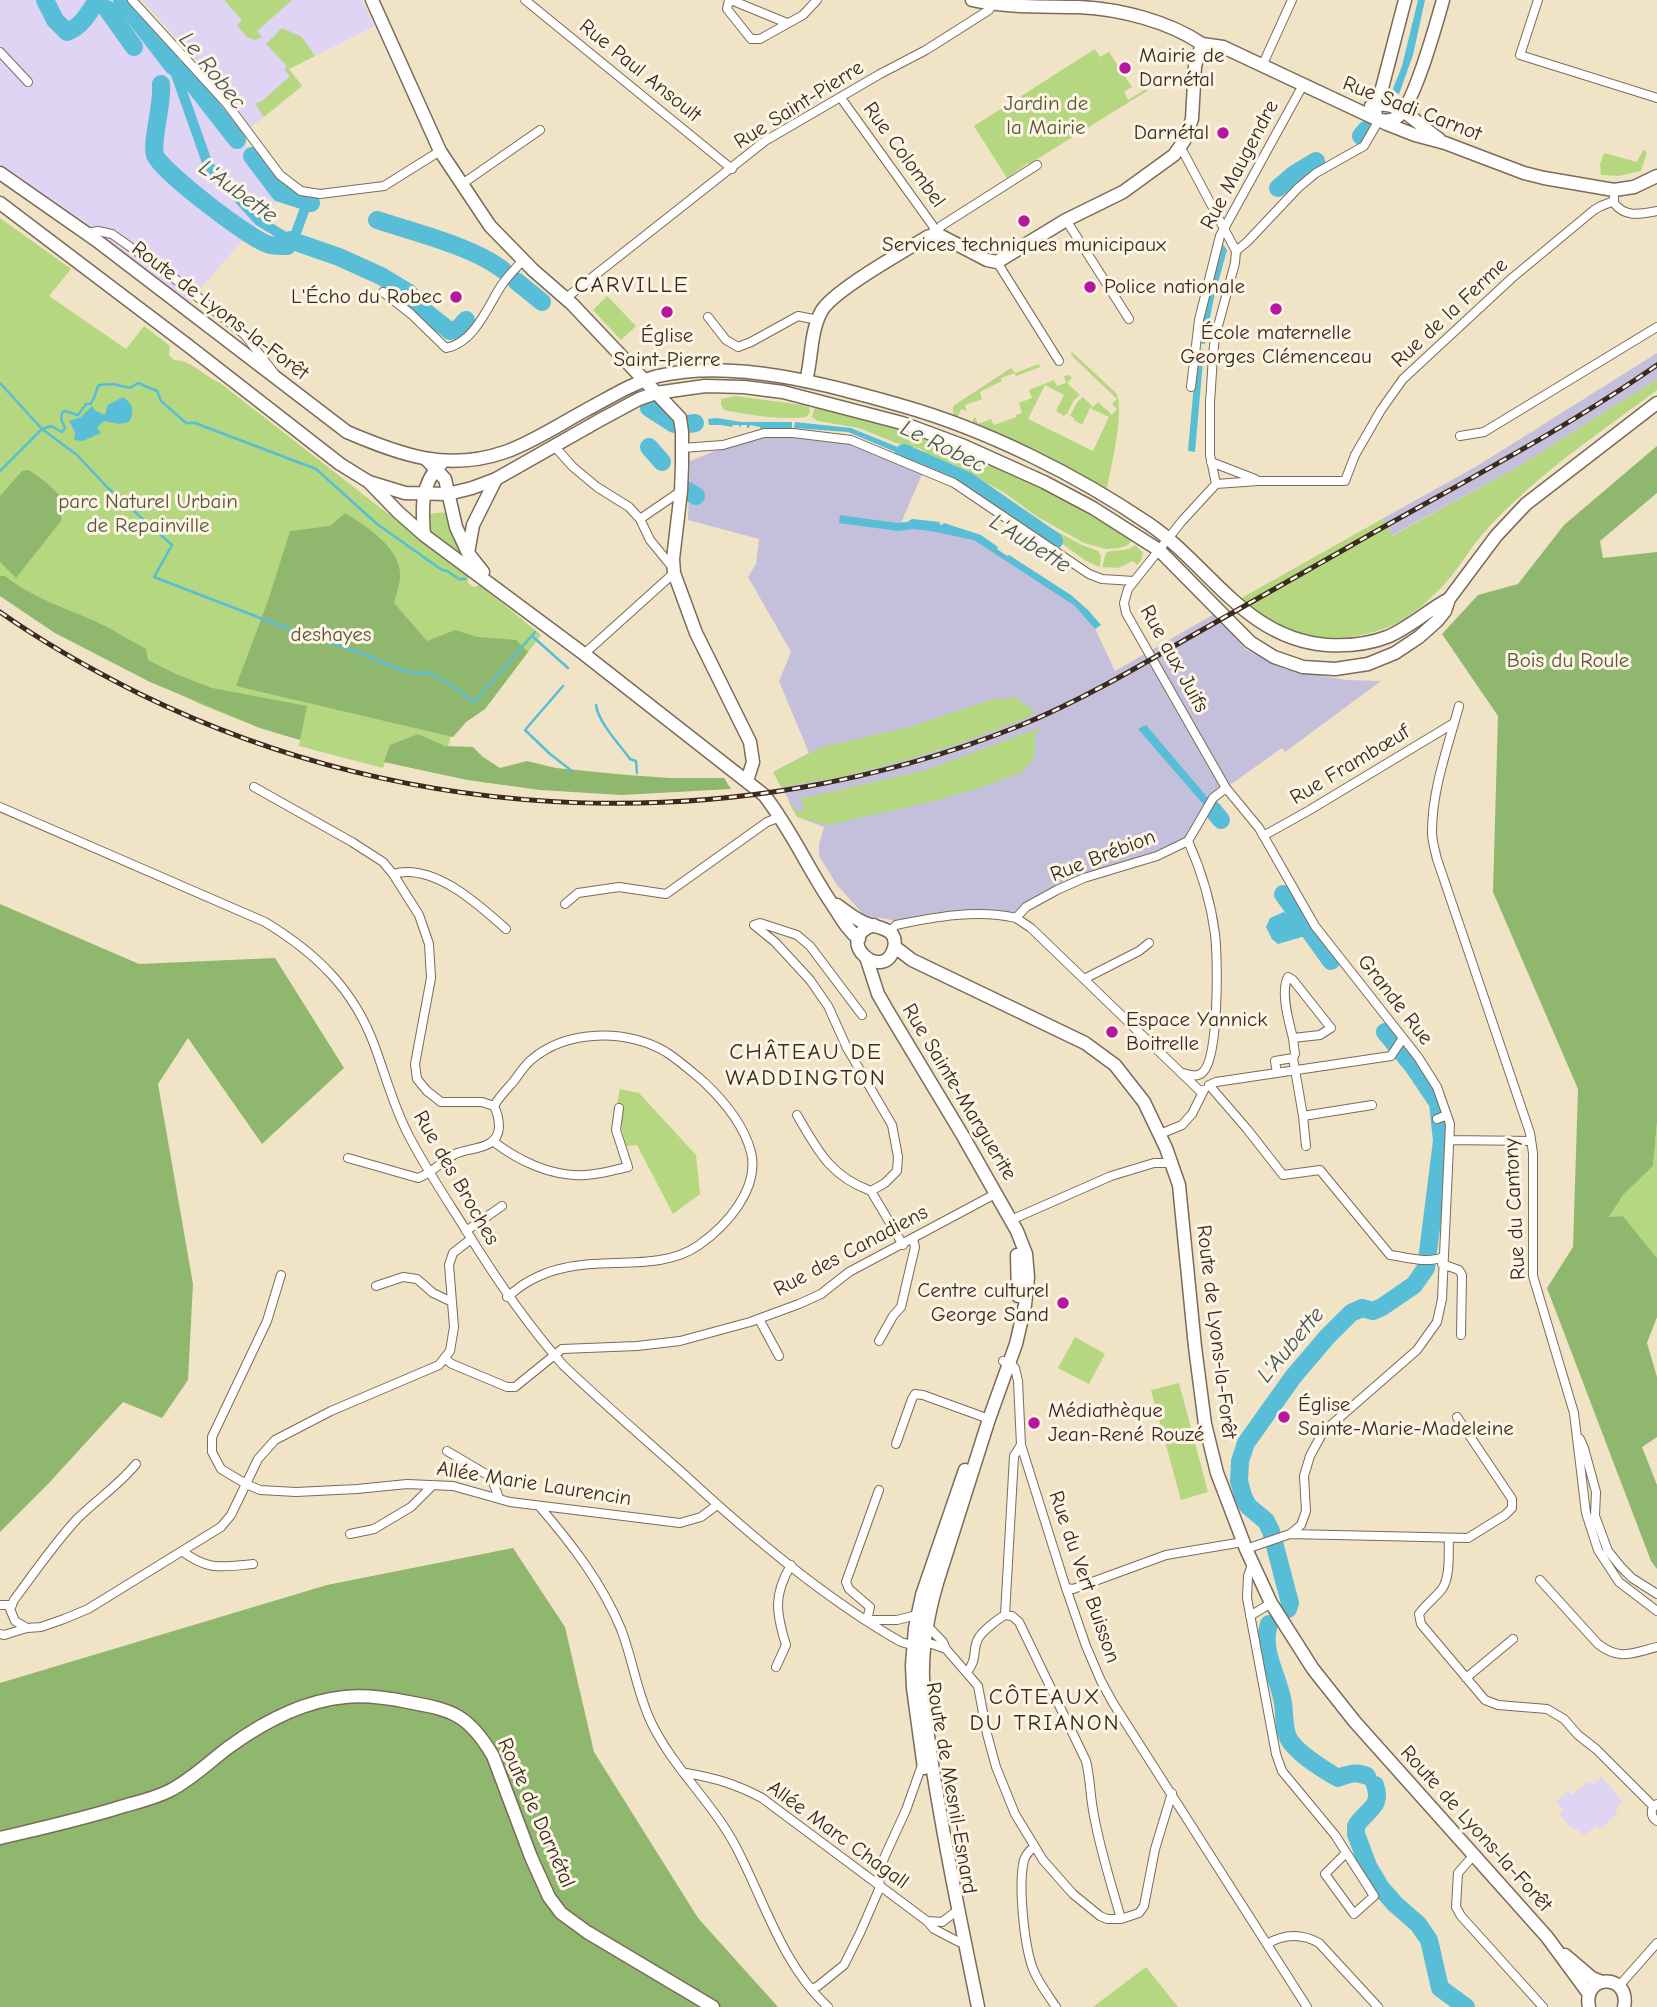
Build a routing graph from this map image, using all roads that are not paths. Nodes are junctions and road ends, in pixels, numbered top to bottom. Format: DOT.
graph roads {
  1 [pos="132,0"];
  2 [pos="372,0"];
  3 [pos="525,0"];
  4 [pos="730,0"];
  5 [pos="817,0"];
  6 [pos="972,0"];
  7 [pos="1292,0"];
  8 [pos="1405,0"];
  9 [pos="1443,0"];
  10 [pos="1538,0"];
  11 [pos="992,5"];
  12 [pos="787,23"];
  13 [pos="1202,44"];
  14 [pos="0,52"];
  15 [pos="1262,66"];
  16 [pos="28,82"];
  17 [pos="1303,85"];
  18 [pos="841,98"];
  19 [pos="1657,98"];
  20 [pos="1376,105"];
  21 [pos="1356,108"];
  22 [pos="1403,110"];
  23 [pos="1379,120"];
  24 [pos="540,131"];
  25 [pos="1445,143"];
  26 [pos="1181,146"];
  27 [pos="440,151"];
  28 [pos="1037,165"];
  29 [pos="732,169"];
  30 [pos="0,173"];
  31 [pos="1657,176"];
  32 [pos="462,184"];
  33 [pos="1614,196"];
  34 [pos="0,203"];
  35 [pos="1657,211"];
  36 [pos="1066,220"];
  37 [pos="1223,228"];
  38 [pos="936,234"];
  39 [pos="1236,251"];
  40 [pos="523,260"];
  41 [pos="998,262"];
  42 [pos="383,292"];
  43 [pos="566,298"];
  44 [pos="708,317"];
  45 [pos="1129,319"];
  46 [pos="818,320"];
  47 [pos="1657,327"];
  48 [pos="1059,361"];
  49 [pos="644,381"];
  50 [pos="806,381"];
  51 [pos="1191,387"];
  52 [pos="656,393"];
  53 [pos="802,398"];
  54 [pos="1657,403"];
  55 [pos="1460,436"];
  56 [pos="555,447"];
  57 [pos="682,448"];
  58 [pos="1211,462"];
  59 [pos="435,463"];
  60 [pos="496,479"];
  61 [pos="1258,481"];
  62 [pos="369,482"];
  63 [pos="1216,484"];
  64 [pos="681,491"];
  65 [pos="424,494"];
  66 [pos="449,494"];
  67 [pos="640,519"];
  68 [pos="424,535"];
  69 [pos="1168,538"];
  70 [pos="1160,551"];
  71 [pos="468,553"];
  72 [pos="674,570"];
  73 [pos="1134,581"];
  74 [pos="493,585"];
  75 [pos="1449,598"];
  76 [pos="584,654"];
  77 [pos="1459,706"];
  78 [pos="1454,723"];
  79 [pos="751,751"];
  80 [pos="734,771"];
  81 [pos="747,781"];
  82 [pos="254,787"];
  83 [pos="1226,788"];
  84 [pos="0,807"];
  85 [pos="779,817"];
  86 [pos="1263,836"];
  87 [pos="1188,841"];
  88 [pos="393,874"];
  89 [pos="828,898"];
  90 [pos="565,904"];
  91 [pos="1016,918"];
  92 [pos="874,926"];
  93 [pos="506,929"];
  94 [pos="890,931"];
  95 [pos="859,939"];
  96 [pos="1149,943"];
  97 [pos="882,956"];
  98 [pos="1084,979"];
  99 [pos="862,1015"];
  100 [pos="1293,1038"];
  101 [pos="1402,1041"];
  102 [pos="1293,1058"];
  103 [pos="1296,1071"];
  104 [pos="1183,1073"];
  105 [pos="1277,1073"];
  106 [pos="1209,1085"];
  107 [pos="1202,1093"];
  108 [pos="1372,1104"];
  109 [pos="494,1106"];
  110 [pos="619,1108"];
  111 [pos="797,1115"];
  112 [pos="1447,1115"];
  113 [pos="1303,1116"];
  114 [pos="1437,1119"];
  115 [pos="1160,1134"];
  116 [pos="1450,1140"];
  117 [pos="1531,1141"];
  118 [pos="494,1142"];
  119 [pos="1306,1146"];
  120 [pos="348,1158"];
  121 [pos="1172,1163"];
  122 [pos="430,1172"];
  123 [pos="872,1191"];
  124 [pos="997,1193"];
  125 [pos="502,1206"];
  126 [pos="1011,1220"];
  127 [pos="469,1235"];
  128 [pos="914,1239"];
  129 [pos="903,1245"];
  130 [pos="1441,1260"];
  131 [pos="281,1275"];
  132 [pos="376,1286"];
  133 [pos="507,1297"];
  134 [pos="452,1302"];
  135 [pos="759,1319"];
  136 [pos="1461,1335"];
  137 [pos="880,1340"];
  138 [pos="553,1354"];
  139 [pos="779,1356"];
  140 [pos="445,1359"];
  141 [pos="1005,1363"];
  142 [pos="1457,1417"];
  143 [pos="986,1418"];
  144 [pos="1577,1438"];
  145 [pos="896,1444"];
  146 [pos="1021,1445"];
  147 [pos="447,1451"];
  148 [pos="136,1464"];
  149 [pos="246,1484"];
  150 [pos="433,1485"];
  151 [pos="879,1490"];
  152 [pos="499,1498"];
  153 [pos="717,1505"];
  154 [pos="539,1506"];
  155 [pos="350,1534"];
  156 [pos="1290,1534"];
  157 [pos="1449,1538"];
  158 [pos="1244,1545"];
  159 [pos="182,1551"];
  160 [pos="1253,1562"];
  161 [pos="253,1564"];
  162 [pos="791,1565"];
  163 [pos="1540,1580"];
  164 [pos="1066,1588"];
  165 [pos="1657,1594"];
  166 [pos="1271,1603"];
  167 [pos="0,1605"];
  168 [pos="12,1605"];
  169 [pos="1657,1611"];
  170 [pos="917,1615"];
  171 [pos="1005,1615"];
  172 [pos="1250,1616"];
  173 [pos="867,1620"];
  174 [pos="927,1626"];
  175 [pos="27,1628"];
  176 [pos="0,1634"];
  177 [pos="1513,1639"];
  178 [pos="919,1644"];
  179 [pos="1657,1647"];
  180 [pos="946,1649"];
  181 [pos="776,1667"];
  182 [pos="967,1672"];
  183 [pos="1466,1678"];
  184 [pos="923,1762"];
  185 [pos="685,1773"];
  186 [pos="1171,1793"];
  187 [pos="1655,1805"];
  188 [pos="1657,1821"];
  189 [pos="0,1838"];
  190 [pos="1034,1847"];
  191 [pos="1346,1853"];
  192 [pos="1473,1856"];
  193 [pos="880,1887"];
  194 [pos="954,1913"];
  195 [pos="1121,1919"];
  196 [pos="927,1921"];
  197 [pos="959,1942"];
  198 [pos="1657,1943"];
  199 [pos="1267,1944"];
  200 [pos="1554,1946"];
  201 [pos="1602,1982"];
  202 [pos="1619,1986"];
  203 [pos="812,1989"];
  204 [pos="1589,2001"];
  205 [pos="713,2007"];
  206 [pos="828,2007"];
  207 [pos="972,2007"];
  208 [pos="978,2007"];
  209 [pos="1056,2007"];
  210 [pos="1307,2007"];
  211 [pos="1378,2007"];
  212 [pos="1543,2007"];
  213 [pos="1624,2007"];
  1 -- 27 [label="street"];
  2 -- 27 [label="main road"];
  3 -- 29 [label="street, Rue Paul Ansoult"];
  4 -- 12 [label="street"];
  4 -- 12 [label="street"];
  5 -- 12 [label="street"];
  6 -- 11 [label="main road, Rue Sadi Carnot"];
  7 -- 15 [label="street"];
  8 -- 20 [label="main road"];
  9 -- 22 [label="main road"];
  10 -- 19 [label="street"];
  11 -- 13 [label="main road, Rue Sadi Carnot"];
  11 -- 18 [label="street, Rue Saint-Pierre"];
  13 -- 15 [label="main road, Rue Sadi Carnot"];
  13 -- 26 [label="main road"];
  14 -- 16 [label="street"];
  15 -- 17 [label="main road, Rue Sadi Carnot"];
  17 -- 21 [label="main road, Rue Sadi Carnot"];
  17 -- 37 [label="street, Rue Maugendre"];
  18 -- 29 [label="street, Rue Saint-Pierre"];
  18 -- 38 [label="street, Rue Colombel"];
  20 -- 21 [label="main road"];
  20 -- 22 [label="main road"];
  20 -- 23 [label="main road"];
  21 -- 23 [label="main road, Rue Sadi Carnot"];
  22 -- 23 [label="main road"];
  22 -- 25 [label="main road"];
  23 -- 25 [label="main road, Rue Sadi Carnot"];
  23 -- 39 [label="street"];
  24 -- 32 [label="street"];
  25 -- 33 [label="main road, Rue Sadi Carnot"];
  26 -- 36 [label="main road"];
  26 -- 37 [label="street"];
  27 -- 32 [label="main road"];
  28 -- 38 [label="street"];
  29 -- 43 [label="street, Rue Saint-Pierre"];
  30 -- 59 [label="main road, Route de Lyons-la-Forêt"];
  31 -- 33 [label="main road"];
  32 -- 40 [label="main road"];
  33 -- 35 [label="street"];
  33 -- 61 [label="street, Rue de la Ferme"];
  34 -- 62 [label="main road"];
  36 -- 41 [label="main road"];
  36 -- 45 [label="street"];
  37 -- 39 [label="street"];
  37 -- 51 [label="street, Rue Maugendre"];
  38 -- 41 [label="main road"];
  38 -- 46 [label="main road"];
  39 -- 58 [label="street"];
  40 -- 42 [label="street"];
  40 -- 43 [label="main road"];
  41 -- 48 [label="street"];
  43 -- 49 [label="main road"];
  44 -- 46 [label="street"];
  46 -- 50 [label="main road"];
  47 -- 55 [label="street"];
  49 -- 50 [label="main road"];
  49 -- 52 [label="main road"];
  49 -- 59 [label="main road"];
  50 -- 53 [label="main road"];
  50 -- 69 [label="main road"];
  52 -- 53 [label="main road"];
  52 -- 56 [label="main road"];
  52 -- 57 [label="main road"];
  53 -- 70 [label="main road"];
  54 -- 75 [label="main road"];
  56 -- 60 [label="main road"];
  56 -- 67 [label="street"];
  57 -- 64 [label="main road"];
  57 -- 73 [label="street"];
  58 -- 61 [label="street"];
  58 -- 63 [label="street"];
  59 -- 65 [label="main road"];
  59 -- 66 [label="main road"];
  60 -- 66 [label="main road"];
  60 -- 71 [label="main road"];
  61 -- 63 [label="street"];
  62 -- 65 [label="main road"];
  62 -- 68 [label="main road"];
  63 -- 69 [label="street, Rue aux Juifs"];
  64 -- 67 [label="street"];
  64 -- 72 [label="main road"];
  65 -- 66 [label="main road"];
  65 -- 68 [label="main road"];
  66 -- 71 [label="main road"];
  67 -- 72 [label="street"];
  68 -- 74 [label="main road"];
  69 -- 70 [label="street, Rue aux Juifs"];
  69 -- 75 [label="main road"];
  70 -- 73 [label="street, Rue aux Juifs"];
  70 -- 75 [label="main road"];
  71 -- 74 [label="main road"];
  72 -- 76 [label="street"];
  72 -- 79 [label="main road"];
  73 -- 83 [label="street, Rue aux Juifs"];
  74 -- 76 [label="main road"];
  76 -- 80 [label="main road"];
  77 -- 78 [label="street, Rue du Cantony"];
  78 -- 86 [label="street, Rue Frambœuf"];
  78 -- 117 [label="street, Rue du Cantony"];
  79 -- 80 [label="main road"];
  79 -- 81 [label="main road"];
  80 -- 81 [label="main road"];
  81 -- 85 [label="main road"];
  82 -- 88 [label="street"];
  83 -- 86 [label="street, Rue aux Juifs"];
  83 -- 87 [label="street, Rue Brébion"];
  84 -- 122 [label="street, Rue des Broches"];
  85 -- 89 [label="main road"];
  85 -- 90 [label="street"];
  86 -- 101 [label="street, Grande Rue"];
  87 -- 91 [label="street, Rue Brébion"];
  87 -- 104 [label="street"];
  88 -- 93 [label="street"];
  88 -- 109 [label="street"];
  89 -- 92 [label="main road"];
  89 -- 95 [label="main road"];
  91 -- 94 [label="street"];
  91 -- 98 [label="street"];
  92 -- 94 [label="main road"];
  92 -- 95 [label="main road"];
  94 -- 97 [label="main road"];
  95 -- 97 [label="main road"];
  96 -- 98 [label="street"];
  97 -- 115 [label="main road, Route de Lyons-la-Forêt"];
  97 -- 124 [label="main road, Rue Sainte-Marguerite"];
  98 -- 104 [label="street"];
  99 -- 123 [label="street"];
  100 -- 100 [label="street"];
  100 -- 102 [label="street"];
  101 -- 103 [label="street"];
  101 -- 112 [label="street, Grande Rue"];
  102 -- 103 [label="street"];
  102 -- 105 [label="street"];
  103 -- 105 [label="street"];
  103 -- 113 [label="street"];
  104 -- 107 [label="street"];
  105 -- 106 [label="street"];
  106 -- 107 [label="street"];
  106 -- 130 [label="street"];
  107 -- 115 [label="street"];
  108 -- 113 [label="street"];
  109 -- 118 [label="street"];
  109 -- 133 [label="street"];
  110 -- 118 [label="street"];
  111 -- 123 [label="street"];
  112 -- 114 [label="street"];
  112 -- 116 [label="street, Grande Rue"];
  113 -- 119 [label="street"];
  115 -- 121 [label="main road, Route de Lyons-la-Forêt"];
  116 -- 117 [label="street"];
  116 -- 130 [label="street, Grande Rue"];
  117 -- 144 [label="street, Rue du Cantony"];
  118 -- 122 [label="street"];
  120 -- 122 [label="street"];
  121 -- 126 [label="street"];
  121 -- 158 [label="main road, Route de Lyons-la-Forêt"];
  122 -- 127 [label="street, Rue des Broches"];
  123 -- 129 [label="street"];
  124 -- 126 [label="main road, Rue Sainte-Marguerite"];
  124 -- 128 [label="street, Rue des Canadiens"];
  125 -- 127 [label="street"];
  126 -- 141 [label="main road, Rue Sainte-Marguerite"];
  127 -- 133 [label="street, Rue des Broches"];
  127 -- 134 [label="street"];
  128 -- 129 [label="street, Rue des Canadiens"];
  128 -- 137 [label="street"];
  129 -- 135 [label="street, Rue des Canadiens"];
  130 -- 136 [label="street"];
  130 -- 156 [label="street, Grande Rue"];
  131 -- 149 [label="street, Allée Marie Laurencin"];
  132 -- 134 [label="street"];
  133 -- 138 [label="street, Rue des Broches"];
  134 -- 140 [label="street"];
  135 -- 138 [label="street, Rue des Canadiens"];
  135 -- 139 [label="street"];
  138 -- 140 [label="street"];
  138 -- 153 [label="street, Rue des Broches"];
  140 -- 149 [label="street"];
  141 -- 143 [label="main road, Route de Mesnil-Esnard"];
  141 -- 146 [label="street, Rue du Vert Buisson"];
  142 -- 157 [label="street"];
  143 -- 145 [label="street"];
  143 -- 170 [label="main road, Route de Mesnil-Esnard"];
  143 -- 174 [label="main road, Route de Mesnil-Esnard"];
  144 -- 165 [label="street"];
  144 -- 169 [label="street, Rue du Cantony"];
  146 -- 164 [label="street, Rue du Vert Buisson"];
  146 -- 171 [label="street"];
  147 -- 152 [label="street"];
  148 -- 168 [label="street"];
  149 -- 150 [label="street, Allée Marie Laurencin"];
  149 -- 159 [label="street"];
  150 -- 152 [label="street, Allée Marie Laurencin"];
  150 -- 155 [label="street"];
  151 -- 173 [label="street"];
  152 -- 154 [label="street, Allée Marie Laurencin"];
  153 -- 154 [label="street, Allée Marie Laurencin"];
  153 -- 162 [label="street, Rue des Broches"];
  154 -- 185 [label="street"];
  156 -- 157 [label="street"];
  156 -- 158 [label="street"];
  157 -- 183 [label="street"];
  158 -- 160 [label="main road, Route de Lyons-la-Forêt"];
  158 -- 164 [label="street"];
  159 -- 161 [label="street"];
  159 -- 175 [label="street"];
  160 -- 166 [label="main road, Route de Lyons-la-Forêt"];
  160 -- 172 [label="street"];
  162 -- 173 [label="street, Rue des Broches"];
  162 -- 181 [label="street"];
  163 -- 179 [label="street"];
  164 -- 186 [label="street, Rue du Vert Buisson"];
  166 -- 172 [label="street"];
  166 -- 192 [label="main road, Route de Lyons-la-Forêt"];
  167 -- 168 [label="street"];
  168 -- 175 [label="street"];
  170 -- 173 [label="street"];
  170 -- 174 [label="street"];
  170 -- 178 [label="main road, Route de Mesnil-Esnard"];
  171 -- 182 [label="street"];
  171 -- 195 [label="street"];
  172 -- 191 [label="street"];
  173 -- 178 [label="street, Rue des Broches"];
  174 -- 178 [label="main road, Route de Mesnil-Esnard"];
  174 -- 180 [label="street"];
  175 -- 176 [label="street"];
  177 -- 183 [label="street"];
  178 -- 180 [label="street, Rue des Broches"];
  178 -- 184 [label="main road, Route de Mesnil-Esnard"];
  178 -- 208 [label="main road, Route de Mesnil-Esnard"];
  180 -- 182 [label="street"];
  182 -- 190 [label="street"];
  183 -- 187 [label="street"];
  184 -- 193 [label="street"];
  184 -- 194 [label="main road, Route de Mesnil-Esnard"];
  185 -- 193 [label="street, Allée Marc Chagall"];
  185 -- 203 [label="street"];
  186 -- 195 [label="street"];
  186 -- 199 [label="street, Rue du Vert Buisson"];
  187 -- 188 [label="street"];
  189 -- 205 [label="main road, Route de Darnétal"];
  190 -- 195 [label="street"];
  190 -- 209 [label="street"];
  191 -- 191 [label="street"];
  192 -- 200 [label="main road, Route de Lyons-la-Forêt"];
  192 -- 212 [label="street"];
  193 -- 196 [label="street, Allée Marc Chagall"];
  193 -- 203 [label="street"];
  194 -- 196 [label="street"];
  194 -- 197 [label="main road, Route de Mesnil-Esnard"];
  196 -- 197 [label="street, Allée Marc Chagall"];
  197 -- 207 [label="main road, Route de Mesnil-Esnard"];
  198 -- 202 [label="street"];
  199 -- 210 [label="street, Rue du Vert Buisson"];
  199 -- 211 [label="street"];
  200 -- 201 [label="main road, Route de Lyons-la-Forêt"];
  200 -- 204 [label="main road, Route de Lyons-la-Forêt"];
  201 -- 202 [label="main road"];
  201 -- 204 [label="main road"];
  202 -- 213 [label="main road"];
  203 -- 206 [label="street"];
}
